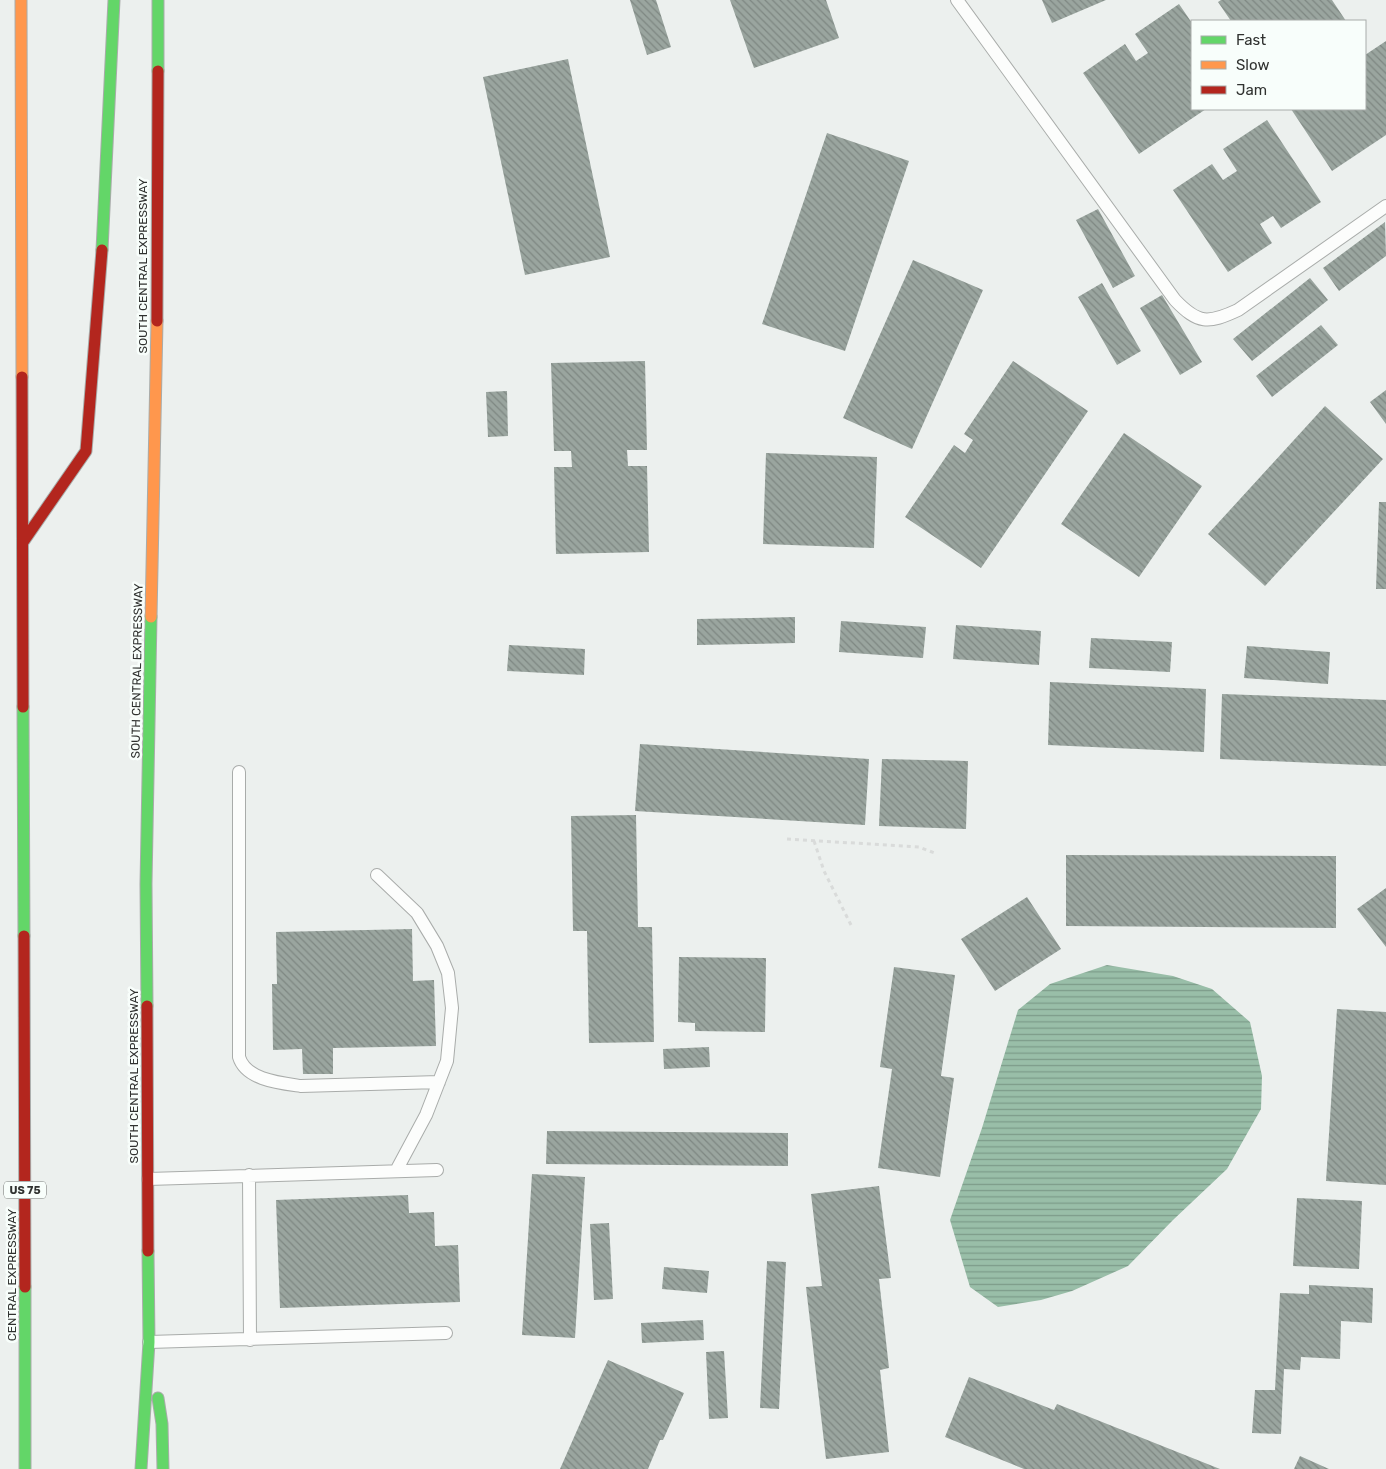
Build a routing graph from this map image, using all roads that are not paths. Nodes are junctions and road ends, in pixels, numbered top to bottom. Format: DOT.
graph roads {
  1 [pos="21,0"];
  2 [pos="114,0"];
  3 [pos="158,0"];
  4 [pos="957,0"];
  5 [pos="1386,206"];
  6 [pos="23,542"];
  7 [pos="239,772"];
  8 [pos="377,875"];
  9 [pos="439,1082"];
  10 [pos="437,1170"];
  11 [pos="396,1171"];
  12 [pos="249,1176"];
  13 [pos="148,1179"];
  14 [pos="446,1333"];
  15 [pos="250,1340"];
  16 [pos="149,1342"];
  17 [pos="25,1469"];
  18 [pos="141,1469"];
  19 [pos="163,1469"];
  1 -- 6 [label="main road, CENTRAL EXPRESSWAY / US 75"];
  2 -- 6 [label="main road"];
  3 -- 13 [label="main road, SOUTH CENTRAL EXPRESSWAY"];
  4 -- 5 [label="lane"];
  6 -- 17 [label="main road, CENTRAL EXPRESSWAY / US 75"];
  7 -- 9 [label="lane"];
  8 -- 9 [label="lane"];
  9 -- 11 [label="lane"];
  10 -- 11 [label="lane"];
  11 -- 12 [label="lane"];
  12 -- 13 [label="lane"];
  12 -- 15 [label="lane"];
  13 -- 16 [label="main road, SOUTH CENTRAL EXPRESSWAY"];
  14 -- 15 [label="lane"];
  15 -- 16 [label="lane"];
  16 -- 18 [label="main road, SOUTH CENTRAL EXPRESSWAY"];
  16 -- 19 [label="main road, SOUTH CENTRAL EXPRESSWAY"];
}
